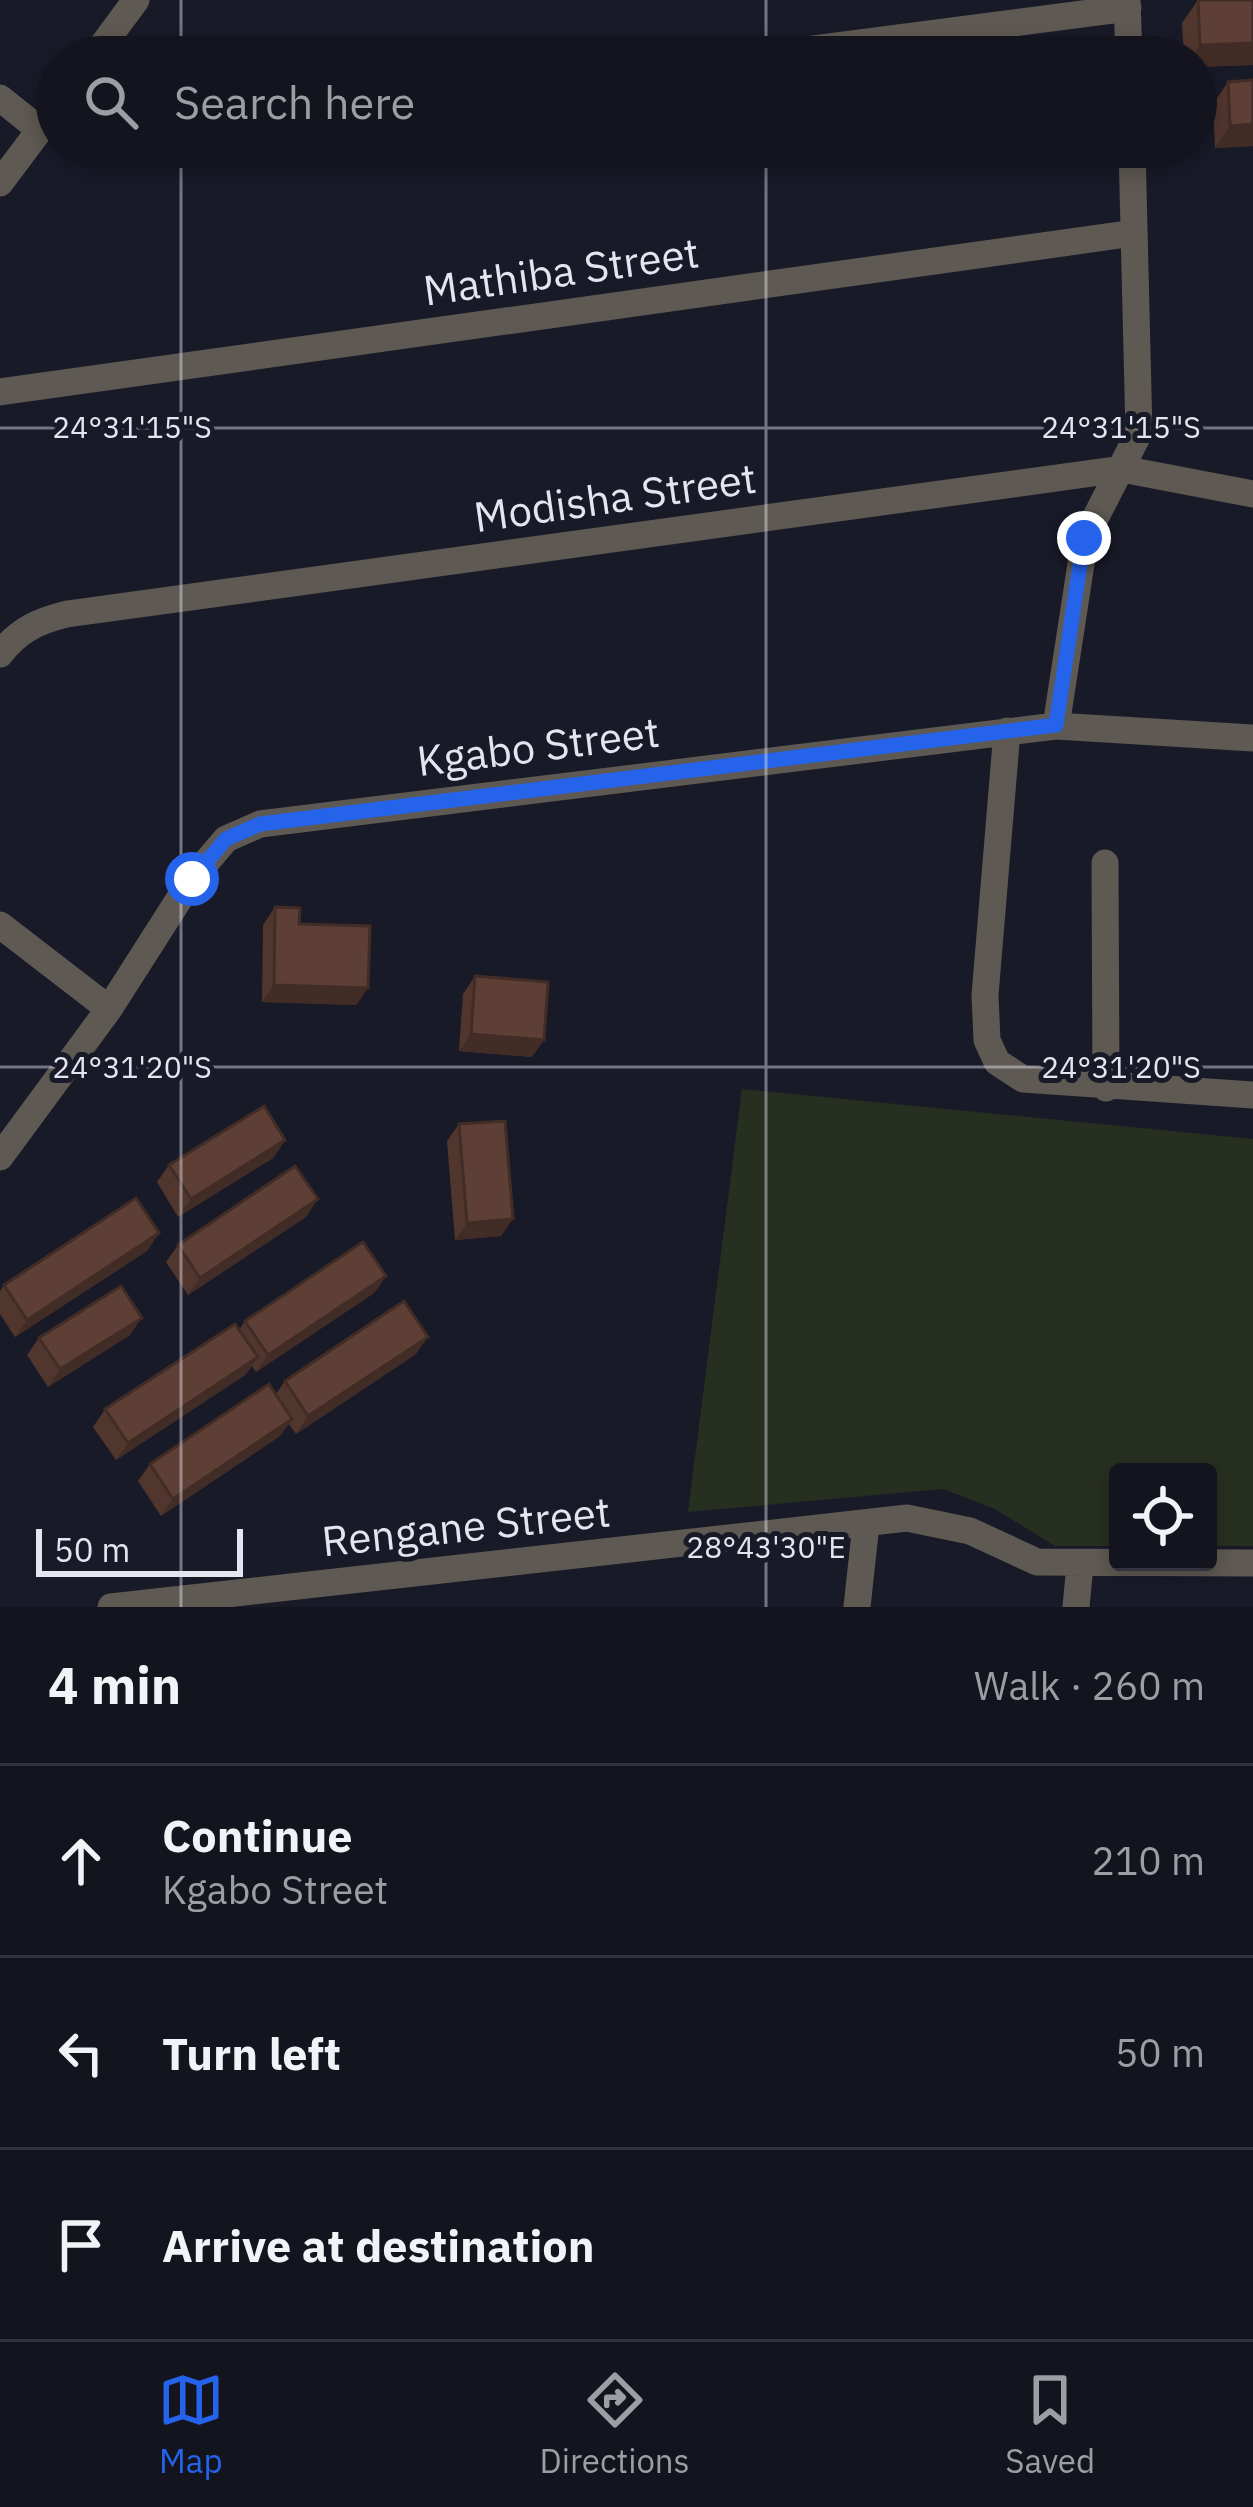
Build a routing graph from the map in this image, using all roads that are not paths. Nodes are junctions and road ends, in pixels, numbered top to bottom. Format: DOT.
graph roads {
  1 [pos="136,0"];
  2 [pos="1128,4"];
  3 [pos="109,36"];
  4 [pos="901,36"];
  5 [pos="1129,36"];
  6 [pos="0,98"];
  7 [pos="36,127"];
  8 [pos="36,143"];
  9 [pos="1132,168"];
  10 [pos="0,183"];
  11 [pos="1134,233"];
  12 [pos="0,392"];
  13 [pos="1122,469"];
  14 [pos="1253,494"];
  15 [pos="0,654"];
  16 [pos="1056,725"];
  17 [pos="1007,730"];
  18 [pos="1253,738"];
  19 [pos="1105,863"];
  20 [pos="0,925"];
  21 [pos="109,1009"];
  22 [pos="1106,1088"];
  23 [pos="1253,1096"];
  24 [pos="0,1157"];
  25 [pos="866,1524"];
  26 [pos="1253,1563"];
  27 [pos="1080,1565"];
  28 [pos="111,1607"];
  29 [pos="857,1607"];
  30 [pos="1076,1607"];
  1 -- 3 [label="street"];
  2 -- 4 [label="street"];
  2 -- 5 [label="street"];
  6 -- 7 [label="street"];
  8 -- 10 [label="street"];
  9 -- 11 [label="street"];
  11 -- 12 [label="street, Mathiba Street"];
  11 -- 13 [label="street"];
  13 -- 14 [label="street, Modisha Street"];
  13 -- 15 [label="street, Modisha Street"];
  13 -- 16 [label="street"];
  16 -- 17 [label="street, Kgabo Street"];
  16 -- 18 [label="street, Kgabo Street"];
  17 -- 21 [label="street, Kgabo Street"];
  17 -- 22 [label="street"];
  19 -- 22 [label="street"];
  20 -- 21 [label="street"];
  21 -- 24 [label="street, Kgabo Street"];
  22 -- 23 [label="street"];
  25 -- 27 [label="street, Rengane Street"];
  25 -- 28 [label="street, Rengane Street"];
  25 -- 29 [label="street"];
  26 -- 27 [label="street, Rengane Street"];
  27 -- 30 [label="street"];
}
